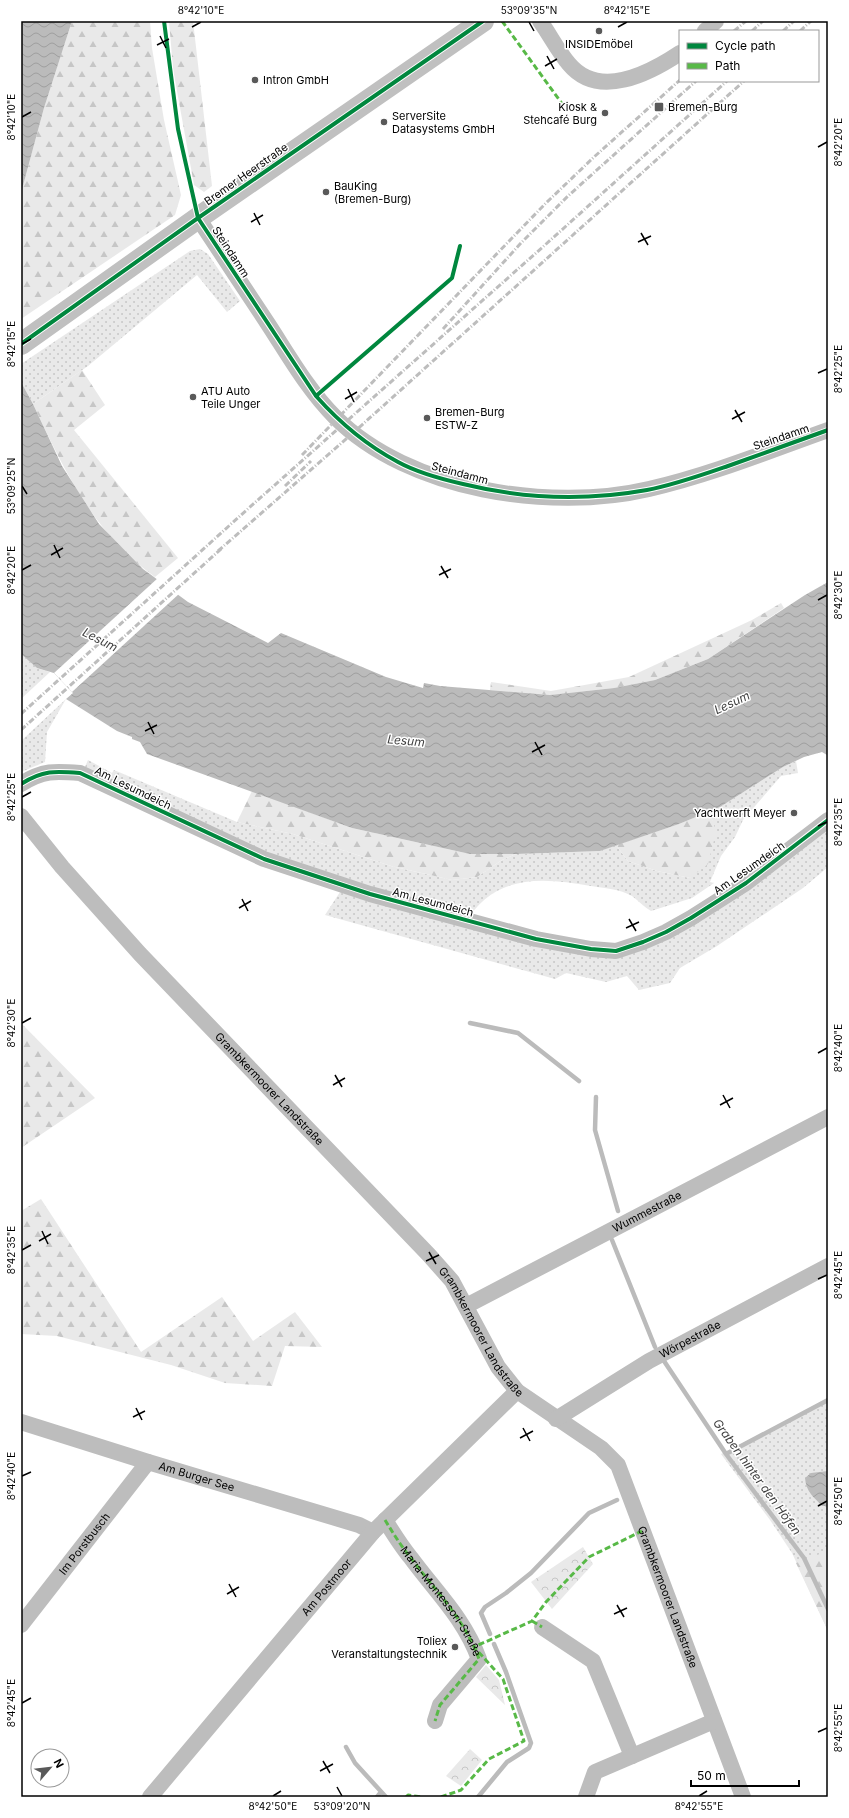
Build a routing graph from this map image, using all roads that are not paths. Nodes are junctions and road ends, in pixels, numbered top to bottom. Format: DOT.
graph roads {
  1 [pos="483,21"];
  2 [pos="540,21"];
  3 [pos="716,21"];
  4 [pos="705,30"];
  5 [pos="679,54"];
  6 [pos="198,218"];
  7 [pos="21,344"];
  8 [pos="828,430"];
  9 [pos="21,784"];
  10 [pos="21,816"];
  11 [pos="828,820"];
  12 [pos="828,1117"];
  13 [pos="828,1266"];
  14 [pos="466,1306"];
  15 [pos="517,1392"];
  16 [pos="556,1418"];
  17 [pos="21,1422"];
  18 [pos="148,1462"];
  19 [pos="385,1520"];
  20 [pos="373,1532"];
  21 [pos="21,1625"];
  22 [pos="542,1626"];
  23 [pos="435,1720"];
  24 [pos="714,1722"];
  25 [pos="632,1756"];
  26 [pos="150,1797"];
  27 [pos="586,1797"];
  28 [pos="743,1797"];
  1 -- 6 [label="main road, Bremer Heerstraße"];
  2 -- 5 [label="street"];
  3 -- 4 [label="street"];
  6 -- 7 [label="main road, Bremer Heerstraße"];
  6 -- 8 [label="street, Steindamm"];
  9 -- 11 [label="street, Am Lesumdeich"];
  10 -- 14 [label="street, Grambkermoorer Landstraße"];
  12 -- 14 [label="street, Wummestraße"];
  13 -- 16 [label="street, Wörpestraße"];
  14 -- 15 [label="street, Grambkermoorer Landstraße"];
  15 -- 16 [label="street, Grambkermoorer Landstraße"];
  15 -- 19 [label="street, Am Postmoor"];
  16 -- 24 [label="street, Grambkermoorer Landstraße"];
  17 -- 18 [label="street, Am Burger See"];
  18 -- 20 [label="street, Am Burger See"];
  18 -- 21 [label="street, Im Porstbusch"];
  19 -- 20 [label="street, Am Postmoor"];
  19 -- 23 [label="street, Maria-Montessori-Straße"];
  20 -- 26 [label="street, Am Postmoor"];
  22 -- 25 [label="street"];
  24 -- 25 [label="street"];
  24 -- 28 [label="street, Grambkermoorer Landstraße"];
  25 -- 27 [label="street"];
}
